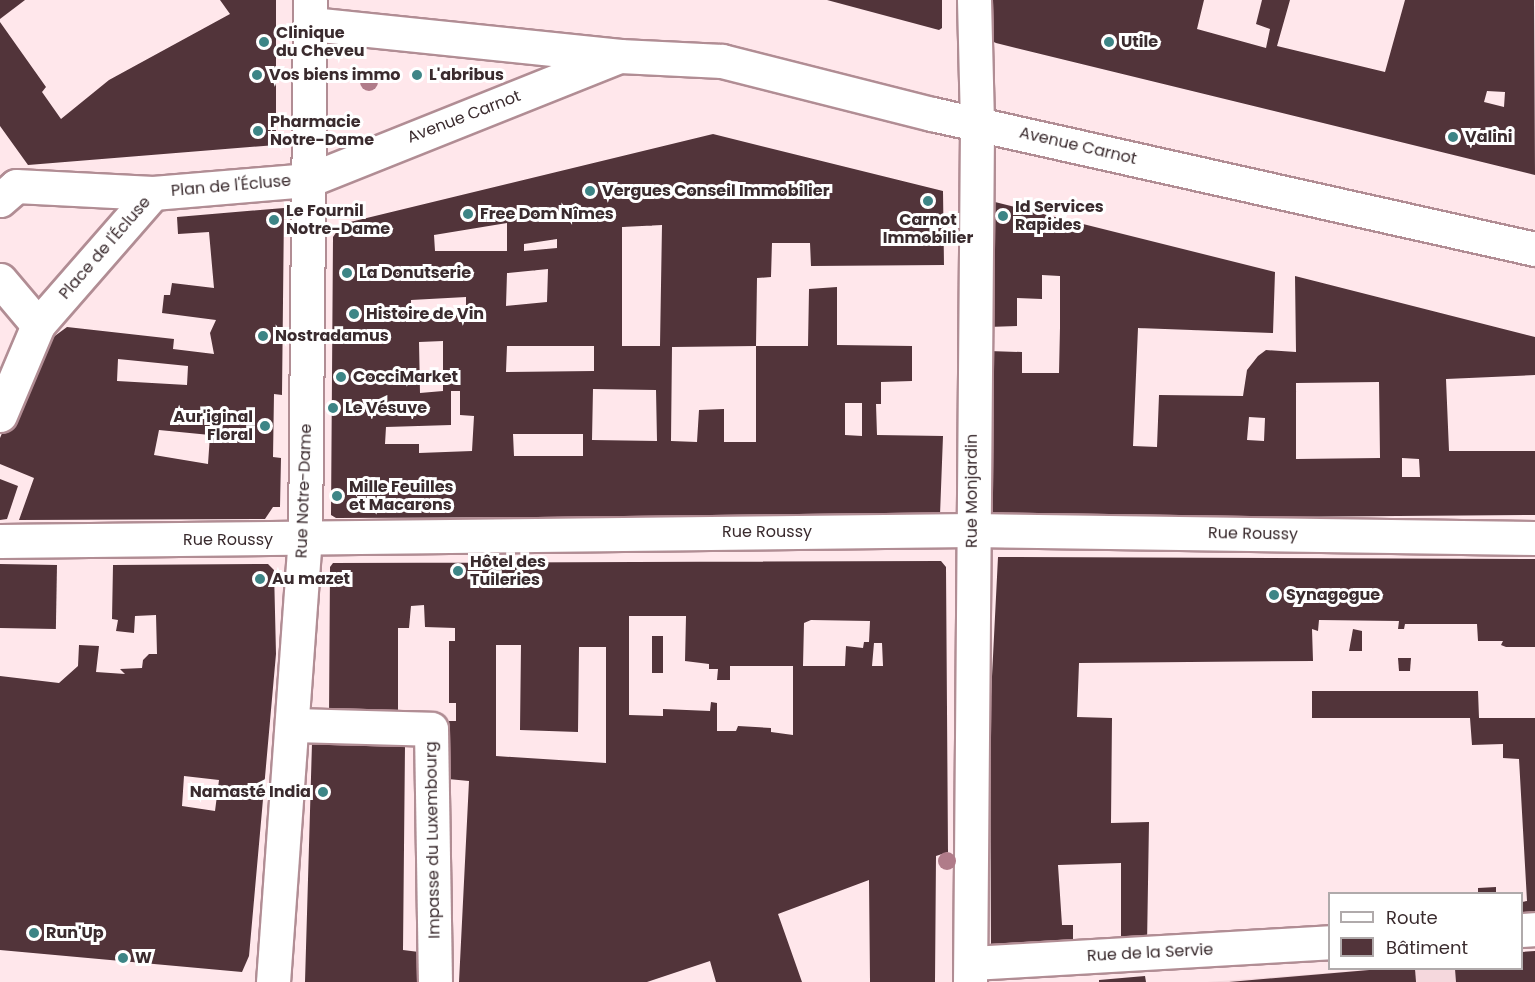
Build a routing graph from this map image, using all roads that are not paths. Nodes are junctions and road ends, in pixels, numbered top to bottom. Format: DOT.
graph roads {
  1 [pos="974,0"];
  2 [pos="311,12"];
  3 [pos="621,56"];
  4 [pos="977,122"];
  5 [pos="309,180"];
  6 [pos="5,183"];
  7 [pos="153,193"];
  8 [pos="1535,249"];
  9 [pos="0,280"];
  10 [pos="38,325"];
  11 [pos="0,415"];
  12 [pos="972,530"];
  13 [pos="1535,537"];
  14 [pos="305,538"];
  15 [pos="0,541"];
  16 [pos="292,725"];
  17 [pos="1328,942"];
  18 [pos="971,973"];
  19 [pos="273,982"];
  20 [pos="435,982"];
  1 -- 4 [label="street, Rue Monjardin"];
  2 -- 3 [label="street, Avenue Carnot"];
  2 -- 5 [label="street, Rue Notre-Dame"];
  3 -- 4 [label="street, Avenue Carnot"];
  3 -- 5 [label="street, Avenue Carnot"];
  4 -- 8 [label="street, Avenue Carnot"];
  4 -- 12 [label="street, Rue Monjardin"];
  5 -- 7 [label="street, Plan de l'Écluse"];
  5 -- 14 [label="street, Rue Notre-Dame"];
  6 -- 7 [label="street, Place de l'Écluse"];
  7 -- 10 [label="street, Place de l'Écluse"];
  9 -- 10 [label="street"];
  10 -- 11 [label="street, Place de l'Écluse"];
  12 -- 13 [label="street, Rue Roussy"];
  12 -- 14 [label="street, Rue Roussy"];
  12 -- 18 [label="street, Rue Monjardin"];
  14 -- 15 [label="street, Rue Roussy"];
  14 -- 16 [label="street, Rue Notre-Dame"];
  16 -- 19 [label="street, Rue Notre-Dame"];
  16 -- 20 [label="street, Impasse du Luxembourg"];
  17 -- 18 [label="street, Rue de la Servie"];
}
